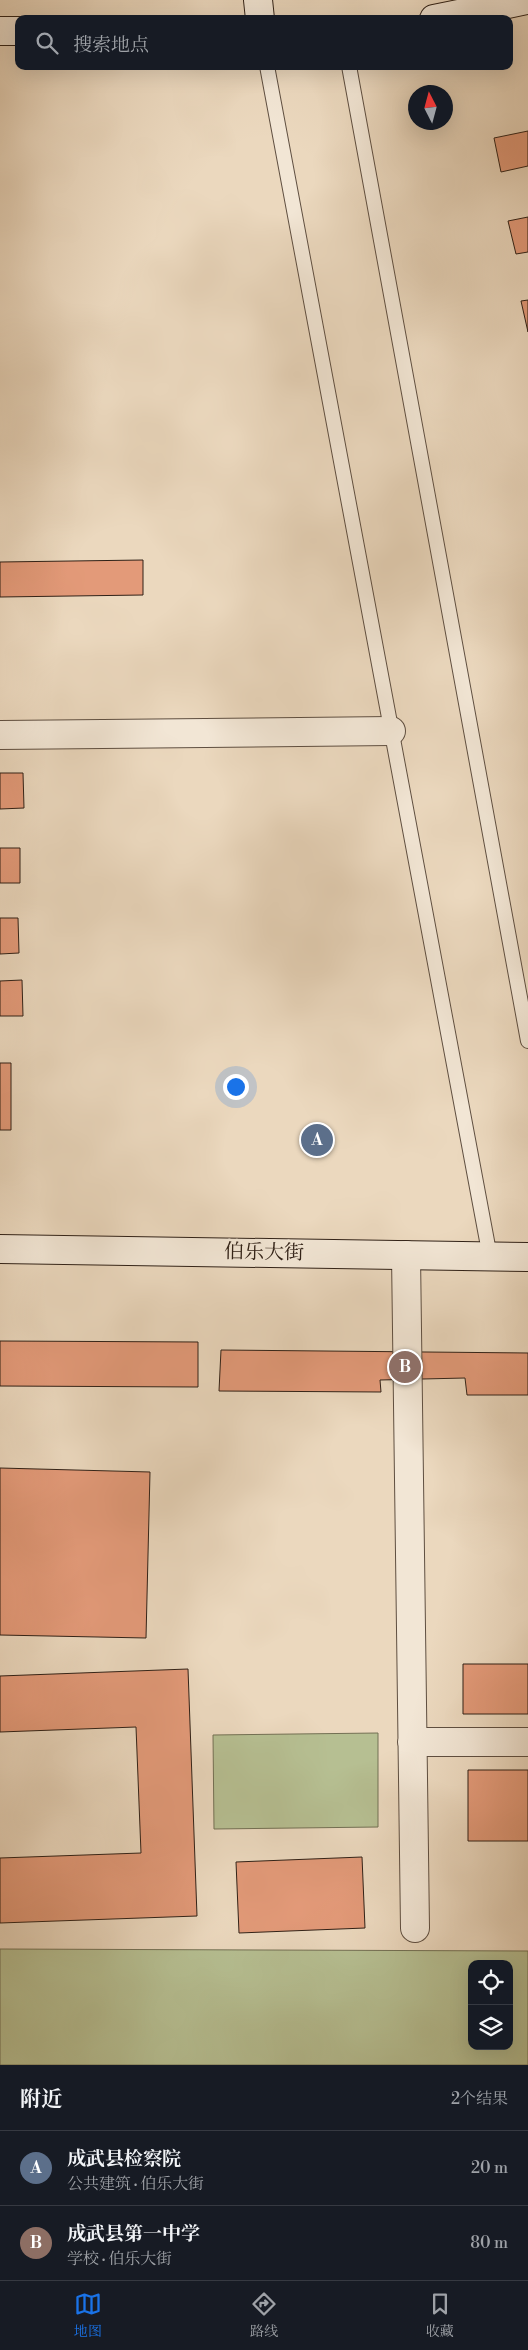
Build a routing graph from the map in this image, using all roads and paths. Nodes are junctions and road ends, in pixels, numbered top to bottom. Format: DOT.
graph roads {
  1 [pos="258,0"];
  2 [pos="527,0"];
  3 [pos="260,15"];
  4 [pos="454,15"];
  5 [pos="0,31"];
  6 [pos="15,32"];
  7 [pos="268,70"];
  8 [pos="350,70"];
  9 [pos="391,731"];
  10 [pos="0,735"];
  11 [pos="528,1041"];
  12 [pos="0,1249"];
  13 [pos="406,1255"];
  14 [pos="490,1257"];
  15 [pos="528,1257"];
  16 [pos="412,1742"];
  17 [pos="528,1742"];
  18 [pos="415,1928"];
  1 -- 3 [label="street"];
  2 -- 4 [label="street"];
  5 -- 6 [label="street"];
  7 -- 9 [label="lane"];
  8 -- 11 [label="lane"];
  9 -- 10 [label="street"];
  9 -- 14 [label="lane"];
  12 -- 13 [label="street, 伯乐大街"];
  13 -- 14 [label="street, 伯乐大街"];
  13 -- 16 [label="street"];
  14 -- 15 [label="street, 伯乐大街"];
  16 -- 17 [label="street"];
  16 -- 18 [label="street"];
}
